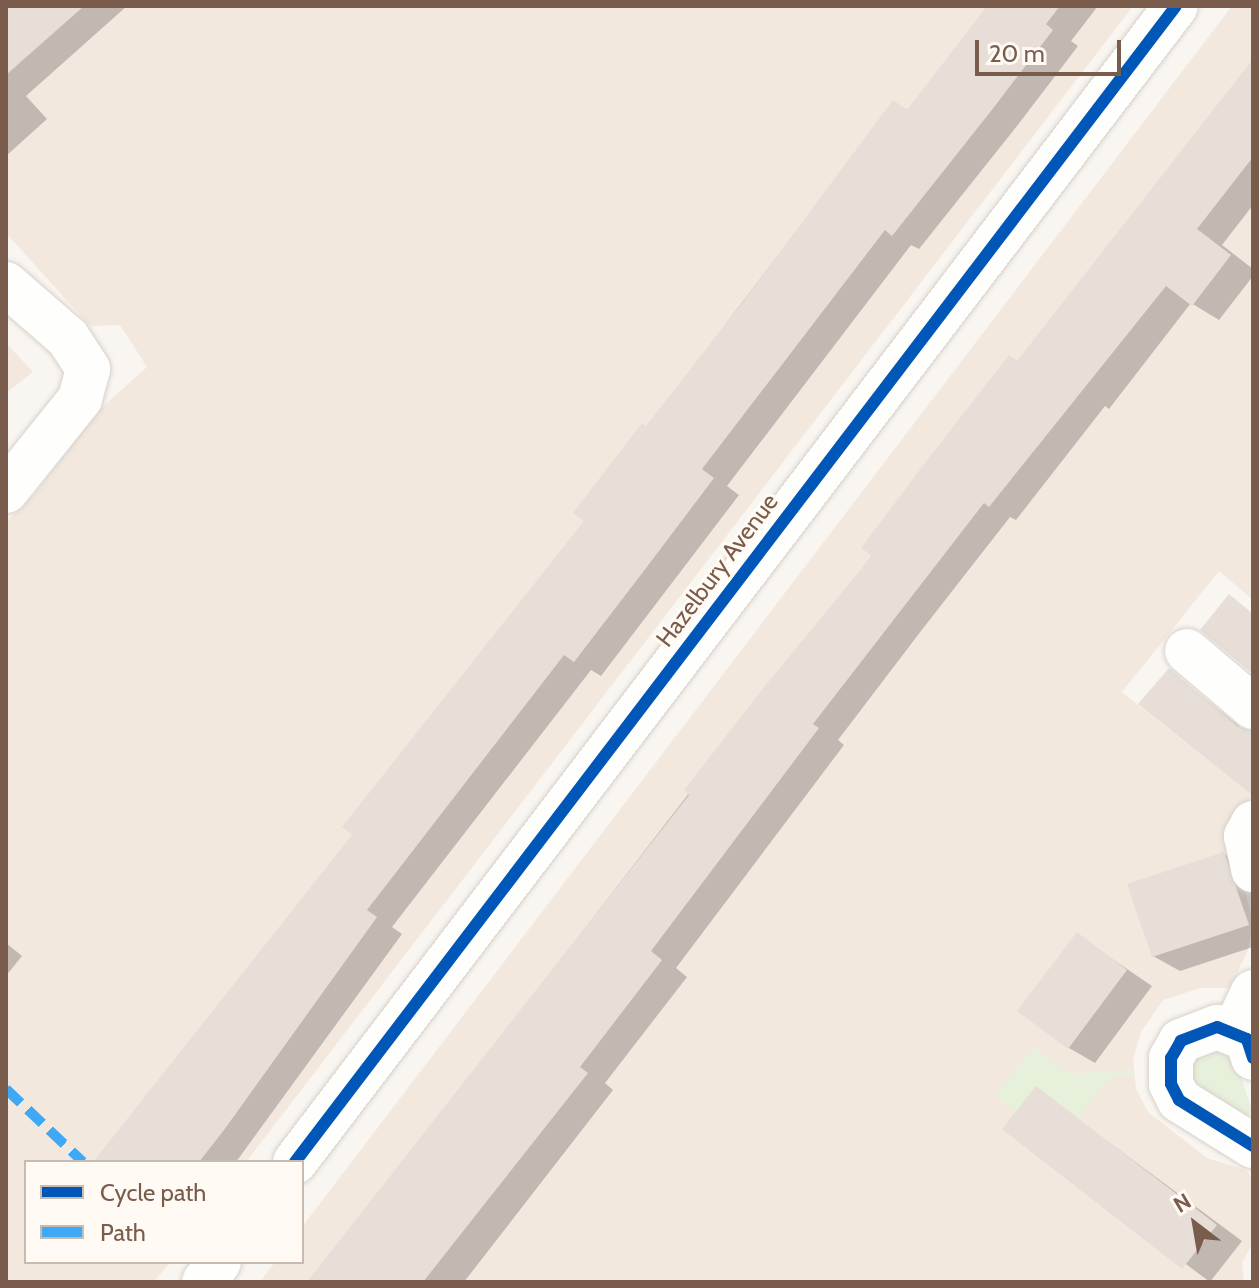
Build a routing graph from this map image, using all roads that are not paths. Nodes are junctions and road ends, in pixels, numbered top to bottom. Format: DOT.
graph roads {
  1 [pos="1176,6"];
  2 [pos="6,284"];
  3 [pos="6,491"];
  4 [pos="1187,651"];
  5 [pos="1253,707"];
  6 [pos="1253,823"];
  7 [pos="1253,870"];
  8 [pos="1253,992"];
  9 [pos="1244,1045"];
  10 [pos="1253,1146"];
  11 [pos="297,1160"];
  12 [pos="218,1264"];
  13 [pos="204,1282"];
  1 -- 11 [label="street, Hazelbury Avenue"];
  2 -- 3 [label="street"];
  4 -- 5 [label="street"];
  6 -- 7 [label="street"];
  8 -- 9 [label="street"];
  9 -- 10 [label="street"];
  12 -- 13 [label="street"];
}
